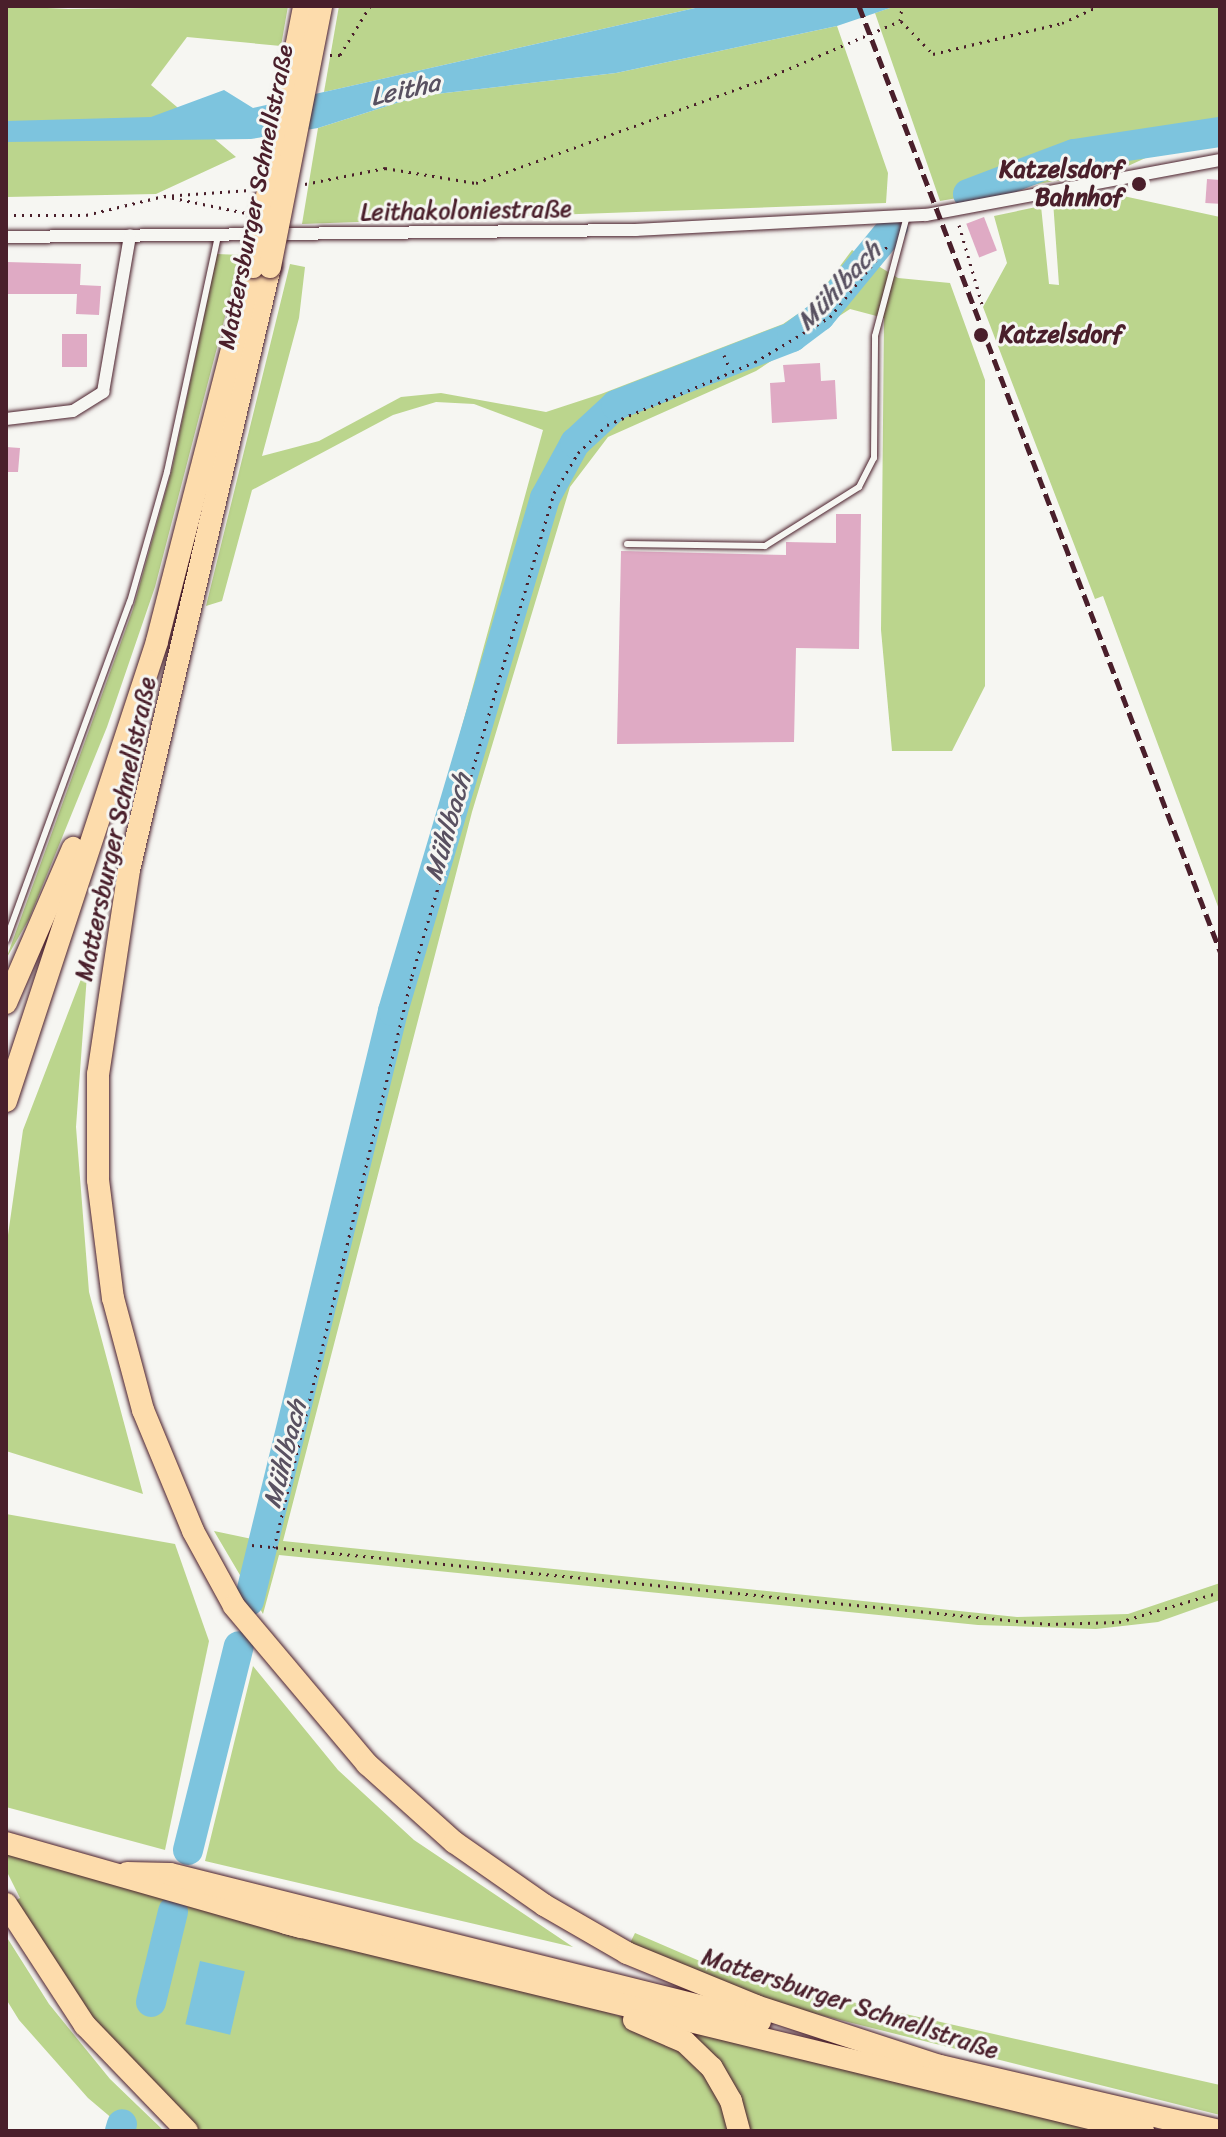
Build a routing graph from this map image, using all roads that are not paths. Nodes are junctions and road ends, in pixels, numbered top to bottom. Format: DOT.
graph roads {
  1 [pos="304,6"];
  2 [pos="321,6"];
  3 [pos="1220,160"];
  4 [pos="907,216"];
  5 [pos="130,235"];
  6 [pos="6,237"];
  7 [pos="218,237"];
  8 [pos="261,267"];
  9 [pos="6,419"];
  10 [pos="219,482"];
  11 [pos="627,544"];
  12 [pos="123,747"];
  13 [pos="72,907"];
  14 [pos="6,940"];
  15 [pos="6,1003"];
  16 [pos="6,1101"];
  17 [pos="6,1843"];
  18 [pos="127,1873"];
  19 [pos="6,1905"];
  20 [pos="286,1923"];
  21 [pos="940,2066"];
  22 [pos="187,2131"];
  23 [pos="739,2131"];
  24 [pos="1143,2131"];
  25 [pos="1220,2131"];
  1 -- 8 [label="highway, Mattersburger Schnellstraße, bridge"];
  2 -- 8 [label="highway, Mattersburger Schnellstraße, bridge"];
  3 -- 4 [label="street, Leithakoloniestraße"];
  4 -- 7 [label="street, Leithakoloniestraße"];
  4 -- 11 [label="lane"];
  5 -- 6 [label="street, Leithakoloniestraße"];
  5 -- 7 [label="street, Leithakoloniestraße"];
  5 -- 9 [label="street"];
  7 -- 14 [label="lane"];
  8 -- 10 [label="highway, Mattersburger Schnellstraße"];
  8 -- 12 [label="highway, Mattersburger Schnellstraße"];
  10 -- 13 [label="highway"];
  10 -- 21 [label="highway, Mattersburger Schnellstraße"];
  12 -- 13 [label="highway, Mattersburger Schnellstraße"];
  12 -- 15 [label="highway"];
  13 -- 16 [label="highway, Mattersburger Schnellstraße"];
  17 -- 18 [label="highway"];
  18 -- 20 [label="highway"];
  18 -- 21 [label="highway"];
  19 -- 22 [label="highway"];
  20 -- 23 [label="highway"];
  20 -- 24 [label="highway"];
  21 -- 25 [label="highway, Mattersburger Schnellstraße"];
}
